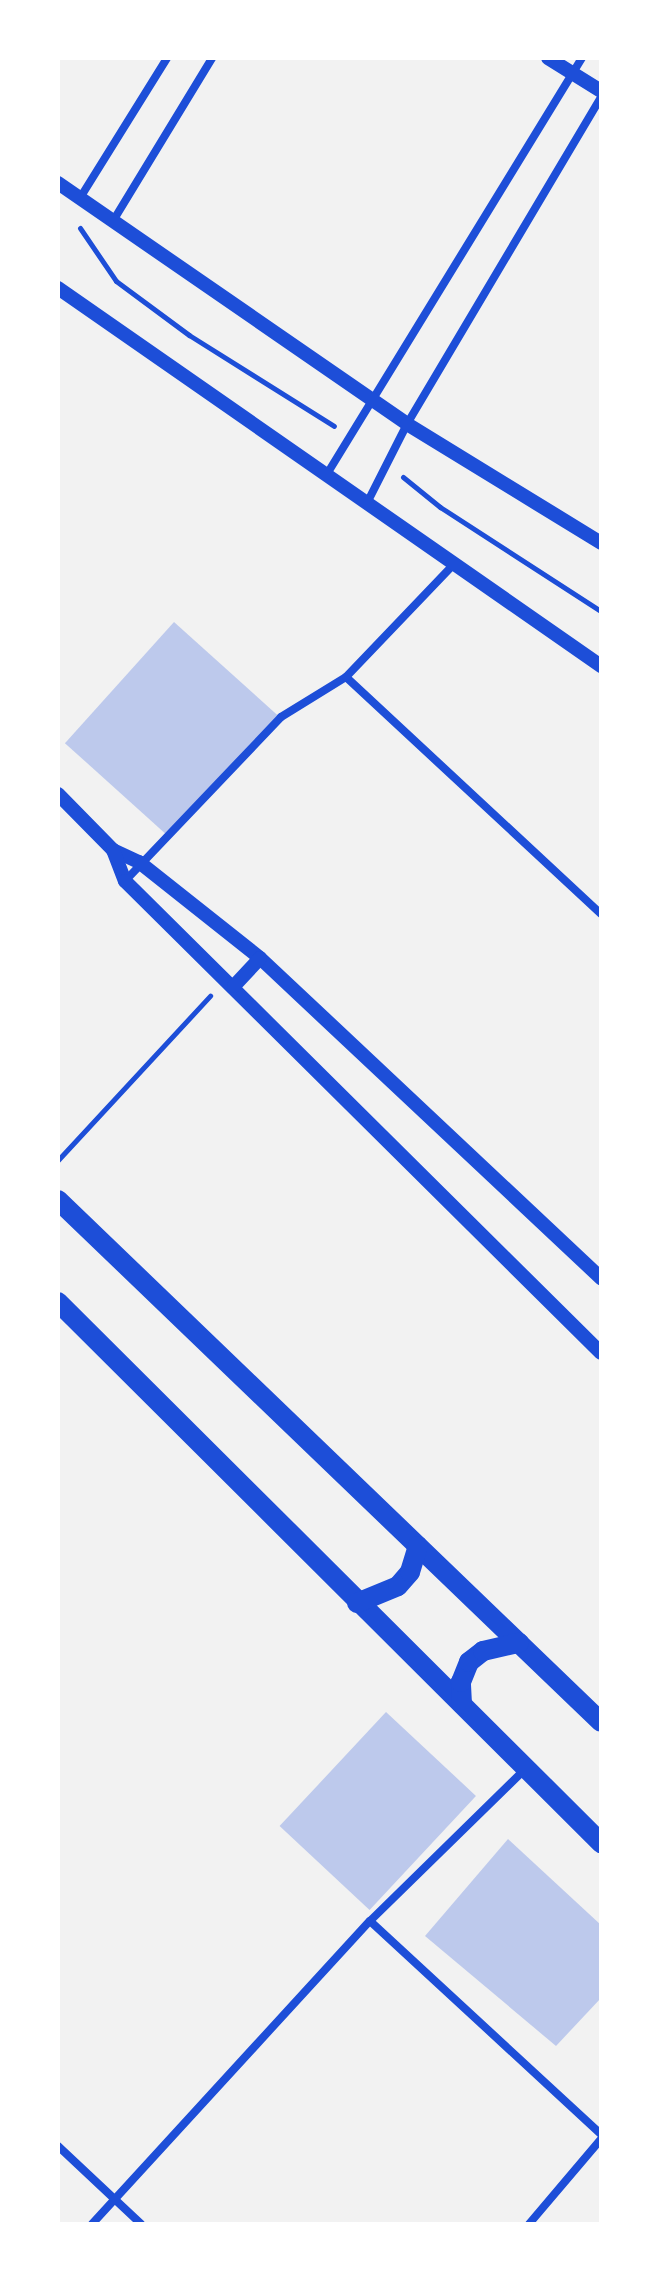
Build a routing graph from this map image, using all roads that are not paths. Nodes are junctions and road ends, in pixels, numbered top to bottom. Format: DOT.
graph roads {
  1 [pos="167,58"];
  2 [pos="212,58"];
  3 [pos="548,58"];
  4 [pos="582,58"];
  5 [pos="572,72"];
  6 [pos="601,91"];
  7 [pos="601,97"];
  8 [pos="58,183"];
  9 [pos="80,198"];
  10 [pos="113,221"];
  11 [pos="58,288"];
  12 [pos="375,398"];
  13 [pos="407,424"];
  14 [pos="327,474"];
  15 [pos="367,503"];
  16 [pos="601,543"];
  17 [pos="453,565"];
  18 [pos="601,666"];
  19 [pos="346,677"];
  20 [pos="58,794"];
  21 [pos="113,850"];
  22 [pos="139,862"];
  23 [pos="125,881"];
  24 [pos="601,914"];
  25 [pos="260,958"];
  26 [pos="230,982"];
  27 [pos="58,1200"];
  28 [pos="601,1278"];
  29 [pos="58,1302"];
  30 [pos="601,1353"];
  31 [pos="418,1546"];
  32 [pos="357,1603"];
  33 [pos="519,1643"];
  34 [pos="462,1704"];
  35 [pos="601,1722"];
  36 [pos="525,1769"];
  37 [pos="601,1843"];
  38 [pos="370,1921"];
  39 [pos="601,2137"];
  40 [pos="58,2146"];
  41 [pos="117,2200"];
  42 [pos="92,2224"];
  43 [pos="141,2224"];
  44 [pos="529,2224"];
  1 -- 9 [label="street"];
  2 -- 10 [label="street"];
  3 -- 5 [label="street"];
  4 -- 5 [label="street"];
  5 -- 6 [label="street"];
  5 -- 12 [label="street"];
  7 -- 13 [label="street"];
  8 -- 9 [label="street"];
  9 -- 10 [label="street"];
  10 -- 12 [label="street"];
  11 -- 14 [label="street"];
  12 -- 13 [label="street"];
  12 -- 14 [label="street"];
  13 -- 15 [label="street"];
  13 -- 16 [label="street"];
  14 -- 15 [label="street"];
  15 -- 17 [label="street"];
  17 -- 18 [label="street"];
  17 -- 19 [label="street"];
  19 -- 22 [label="street"];
  19 -- 24 [label="street"];
  20 -- 21 [label="street"];
  21 -- 22 [label="street"];
  21 -- 23 [label="street"];
  22 -- 23 [label="street"];
  22 -- 25 [label="street"];
  23 -- 26 [label="street"];
  25 -- 26 [label="street"];
  25 -- 28 [label="street"];
  26 -- 30 [label="street"];
  27 -- 31 [label="main road"];
  29 -- 32 [label="main road"];
  31 -- 32 [label="main road"];
  31 -- 33 [label="main road"];
  32 -- 34 [label="main road"];
  33 -- 34 [label="main road"];
  33 -- 35 [label="main road"];
  34 -- 36 [label="main road"];
  36 -- 37 [label="main road"];
  36 -- 38 [label="street"];
  38 -- 39 [label="street"];
  38 -- 41 [label="street"];
  39 -- 44 [label="street"];
  40 -- 41 [label="street"];
  41 -- 42 [label="street"];
  41 -- 43 [label="street"];
}
